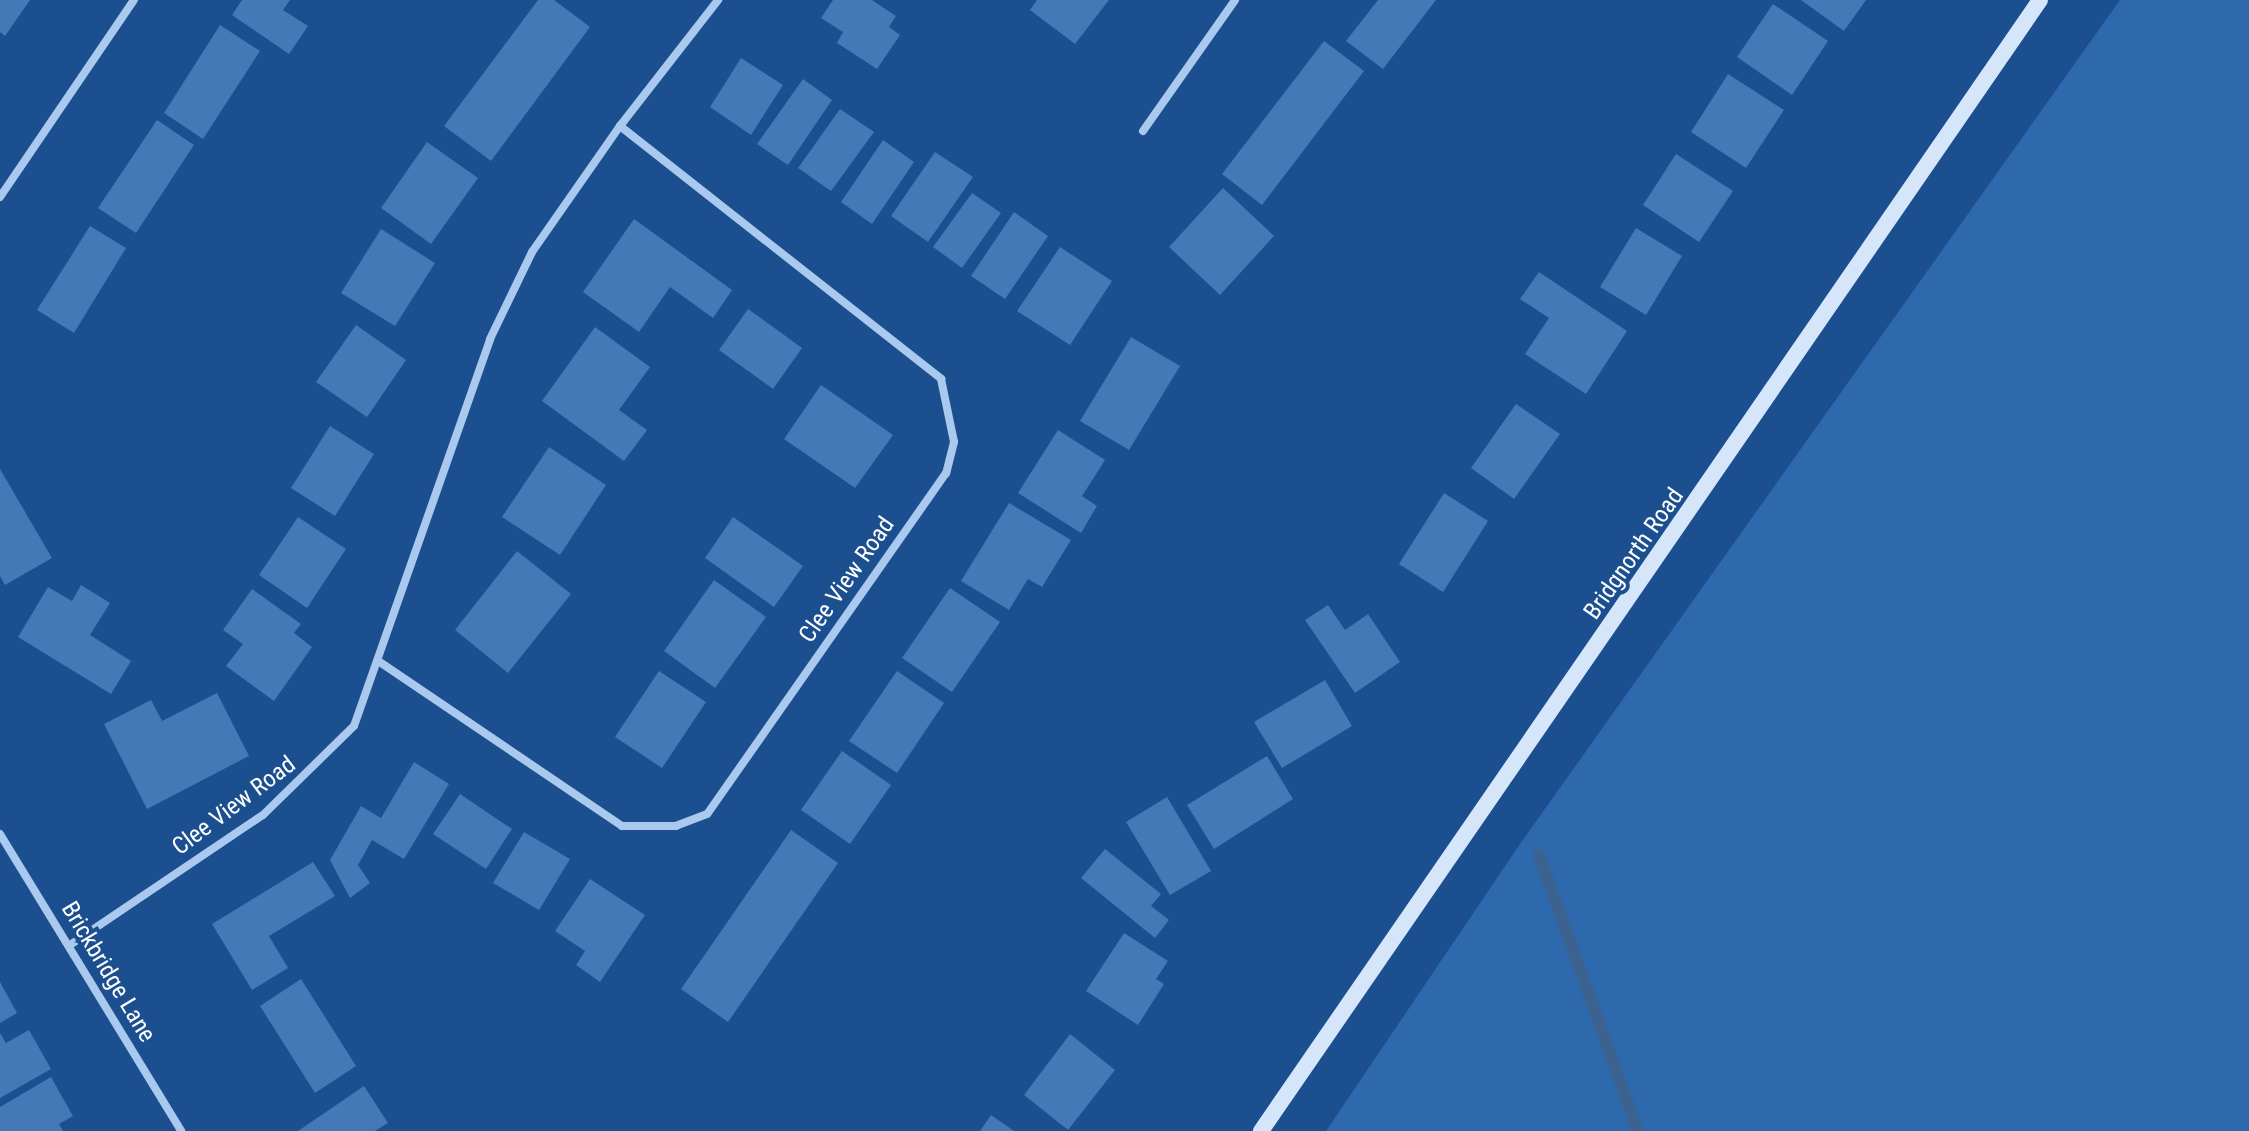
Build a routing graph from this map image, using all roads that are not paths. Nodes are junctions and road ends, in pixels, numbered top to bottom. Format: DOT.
graph roads {
  1 [pos="134,0"];
  2 [pos="718,0"];
  3 [pos="1235,0"];
  4 [pos="2040,0"];
  5 [pos="620,126"];
  6 [pos="1143,131"];
  7 [pos="0,197"];
  8 [pos="381,663"];
  9 [pos="0,834"];
  10 [pos="70,945"];
  11 [pos="181,1131"];
  12 [pos="1261,1131"];
  1 -- 7 [label="street"];
  2 -- 5 [label="street, Clee View Road"];
  3 -- 6 [label="street"];
  4 -- 12 [label="main road, Bridgnorth Road"];
  5 -- 8 [label="street, Clee View Road"];
  5 -- 8 [label="street, Clee View Road"];
  8 -- 10 [label="street, Clee View Road"];
  9 -- 10 [label="street, Brickbridge Lane"];
  10 -- 11 [label="street, Brickbridge Lane"];
}
